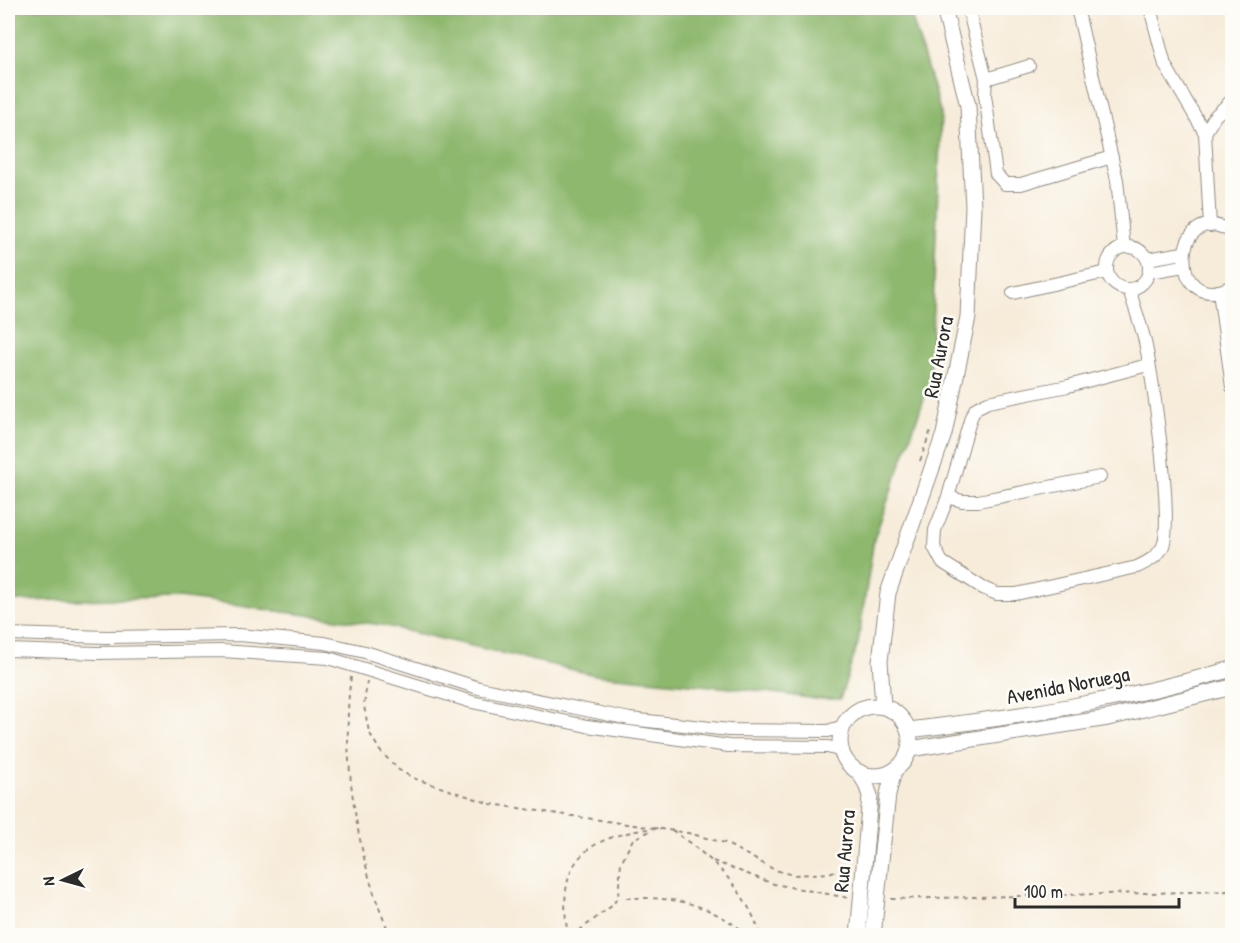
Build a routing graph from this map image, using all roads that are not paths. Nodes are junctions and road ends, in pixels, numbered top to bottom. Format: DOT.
graph roads {
  1 [pos="944,8"];
  2 [pos="968,8"];
  3 [pos="1077,8"];
  4 [pos="1150,8"];
  5 [pos="1029,66"];
  6 [pos="986,79"];
  7 [pos="1233,100"];
  8 [pos="1205,134"];
  9 [pos="1112,156"];
  10 [pos="1210,226"];
  11 [pos="1233,232"];
  12 [pos="1124,247"];
  13 [pos="1183,253"];
  14 [pos="1147,259"];
  15 [pos="1184,266"];
  16 [pos="1107,272"];
  17 [pos="1149,272"];
  18 [pos="1233,286"];
  19 [pos="1129,290"];
  20 [pos="1219,291"];
  21 [pos="1013,293"];
  22 [pos="1148,365"];
  23 [pos="1233,387"];
  24 [pos="1100,477"];
  25 [pos="948,497"];
  26 [pos="8,634"];
  27 [pos="8,650"];
  28 [pos="1233,669"];
  29 [pos="1186,681"];
  30 [pos="1233,687"];
  31 [pos="884,706"];
  32 [pos="1119,715"];
  33 [pos="844,726"];
  34 [pos="909,730"];
  35 [pos="910,749"];
  36 [pos="842,751"];
  37 [pos="894,771"];
  38 [pos="859,772"];
  39 [pos="869,899"];
  40 [pos="858,936"];
  41 [pos="873,936"];
  1 -- 31 [label="street, Rua Aurora"];
  2 -- 6 [label="street"];
  3 -- 9 [label="street"];
  4 -- 8 [label="street"];
  5 -- 6 [label="street"];
  6 -- 9 [label="street"];
  7 -- 8 [label="street"];
  8 -- 10 [label="street"];
  9 -- 12 [label="street"];
  10 -- 11 [label="street"];
  10 -- 13 [label="street"];
  12 -- 14 [label="street"];
  12 -- 16 [label="street"];
  13 -- 14 [label="street"];
  13 -- 15 [label="street"];
  14 -- 17 [label="street"];
  15 -- 17 [label="street"];
  15 -- 20 [label="street"];
  16 -- 19 [label="street"];
  16 -- 21 [label="street"];
  17 -- 19 [label="street"];
  18 -- 20 [label="street"];
  19 -- 22 [label="street"];
  20 -- 23 [label="street"];
  22 -- 25 [label="street"];
  22 -- 25 [label="street"];
  24 -- 25 [label="street"];
  26 -- 33 [label="street"];
  27 -- 36 [label="street"];
  28 -- 29 [label="street, Avenida Noruega"];
  29 -- 32 [label="street"];
  29 -- 34 [label="street, Avenida Noruega"];
  30 -- 32 [label="street, Avenida Noruega"];
  31 -- 33 [label="street"];
  31 -- 34 [label="street"];
  32 -- 35 [label="street, Avenida Noruega"];
  33 -- 36 [label="street"];
  34 -- 35 [label="street"];
  35 -- 37 [label="street"];
  36 -- 38 [label="street"];
  37 -- 38 [label="street"];
  37 -- 39 [label="street, Rua Aurora"];
  38 -- 39 [label="street, Rua Aurora"];
  39 -- 40 [label="street, Rua Aurora"];
  39 -- 41 [label="street, Rua Aurora"];
}
